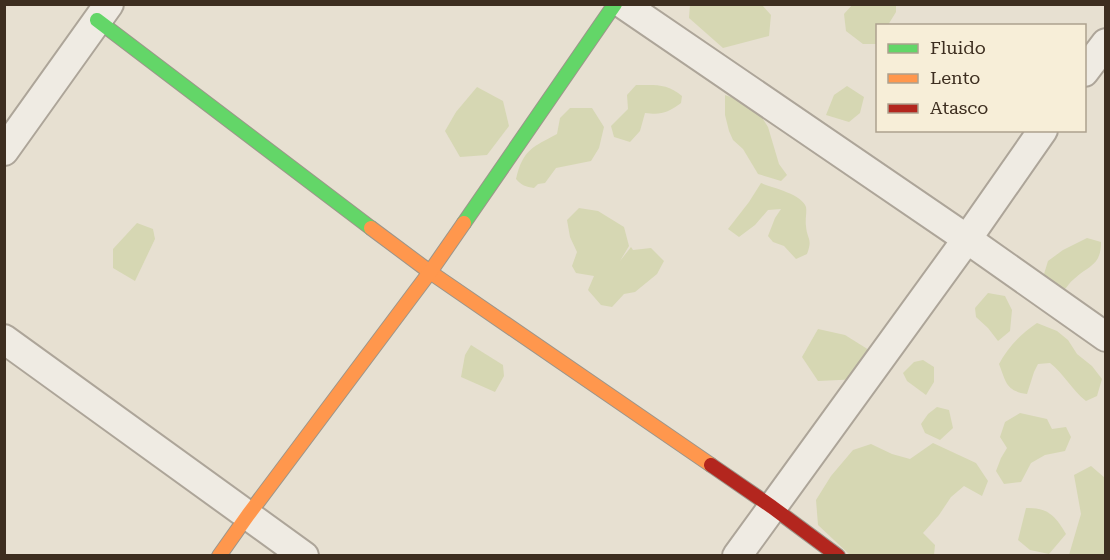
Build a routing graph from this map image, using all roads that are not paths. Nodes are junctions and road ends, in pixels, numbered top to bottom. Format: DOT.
graph roads {
  1 [pos="615,4"];
  2 [pos="623,4"];
  3 [pos="103,12"];
  4 [pos="1106,43"];
  5 [pos="1086,69"];
  6 [pos="1042,132"];
  7 [pos="4,151"];
  8 [pos="967,239"];
  9 [pos="430,272"];
  10 [pos="1106,337"];
  11 [pos="4,339"];
  12 [pos="772,507"];
  13 [pos="248,514"];
  14 [pos="219,555"];
  15 [pos="304,555"];
  16 [pos="737,555"];
  17 [pos="838,555"];
  1 -- 9 [label="street"];
  2 -- 8 [label="street"];
  3 -- 7 [label="street"];
  3 -- 9 [label="street"];
  4 -- 5 [label="street"];
  6 -- 8 [label="street"];
  8 -- 10 [label="street"];
  8 -- 12 [label="street"];
  9 -- 12 [label="street"];
  9 -- 13 [label="street"];
  11 -- 13 [label="street"];
  12 -- 16 [label="street"];
  12 -- 17 [label="street"];
  13 -- 14 [label="street"];
  13 -- 15 [label="street"];
}
